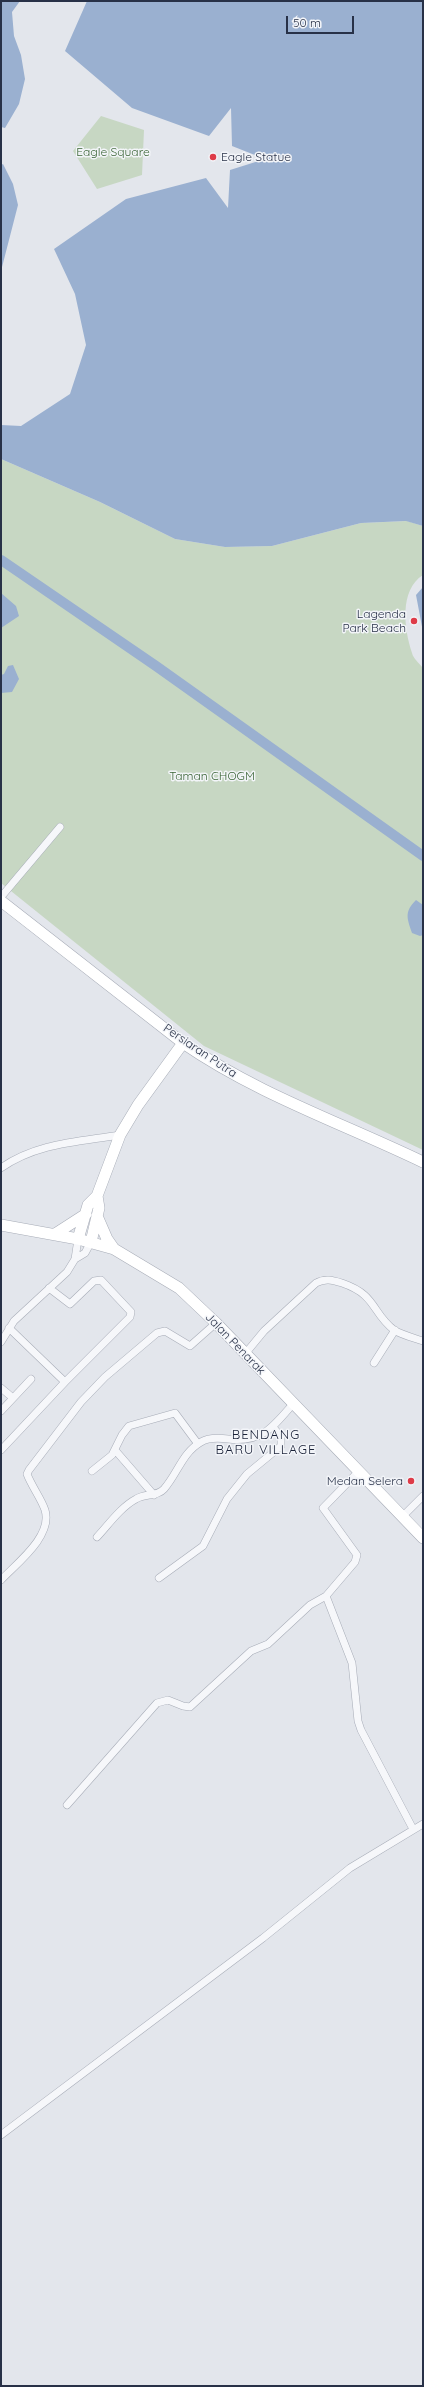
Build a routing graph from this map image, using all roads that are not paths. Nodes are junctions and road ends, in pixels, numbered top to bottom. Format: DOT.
graph roads {
  1 [pos="60,826"];
  2 [pos="1,897"];
  3 [pos="1,900"];
  4 [pos="183,1043"];
  5 [pos="120,1135"];
  6 [pos="423,1162"];
  7 [pos="1,1168"];
  8 [pos="97,1196"];
  9 [pos="86,1214"];
  10 [pos="97,1216"];
  11 [pos="1,1225"];
  12 [pos="54,1234"];
  13 [pos="78,1239"];
  14 [pos="91,1242"];
  15 [pos="114,1249"];
  16 [pos="75,1259"];
  17 [pos="49,1288"];
  18 [pos="216,1324"];
  19 [pos="9,1328"];
  20 [pos="394,1330"];
  21 [pos="423,1341"];
  22 [pos="1,1342"];
  23 [pos="245,1354"];
  24 [pos="374,1363"];
  25 [pos="31,1379"];
  26 [pos="64,1382"];
  27 [pos="1,1388"];
  28 [pos="12,1398"];
  29 [pos="293,1404"];
  30 [pos="1,1411"];
  31 [pos="272,1427"];
  32 [pos="198,1444"];
  33 [pos="1,1450"];
  34 [pos="115,1450"];
  35 [pos="92,1471"];
  36 [pos="359,1471"];
  37 [pos="154,1495"];
  38 [pos="422,1500"];
  39 [pos="403,1516"];
  40 [pos="97,1537"];
  41 [pos="423,1538"];
  42 [pos="159,1578"];
  43 [pos="1,1580"];
  44 [pos="326,1596"];
  45 [pos="66,1805"];
  46 [pos="423,1824"];
  47 [pos="413,1829"];
  48 [pos="1,2135"];
  1 -- 2 [label="street"];
  3 -- 4 [label="main road, Persiaran Putra"];
  4 -- 5 [label="main road"];
  4 -- 6 [label="main road, Persiaran Putra"];
  5 -- 7 [label="street"];
  5 -- 8 [label="main road"];
  8 -- 9 [label="main road"];
  8 -- 10 [label="main road"];
  9 -- 12 [label="main road"];
  9 -- 13 [label="main road"];
  10 -- 14 [label="main road"];
  10 -- 15 [label="main road"];
  11 -- 12 [label="main road, Jalan Penarak"];
  12 -- 13 [label="main road, Jalan Penarak"];
  13 -- 14 [label="main road, Jalan Penarak"];
  13 -- 16 [label="street"];
  14 -- 15 [label="main road, Jalan Penarak"];
  14 -- 16 [label="street"];
  15 -- 18 [label="main road, Jalan Penarak"];
  16 -- 17 [label="street"];
  17 -- 19 [label="street"];
  17 -- 26 [label="street"];
  18 -- 23 [label="main road, Jalan Penarak"];
  18 -- 43 [label="street"];
  19 -- 22 [label="street"];
  19 -- 26 [label="street"];
  20 -- 21 [label="street"];
  20 -- 23 [label="street"];
  20 -- 24 [label="street"];
  23 -- 29 [label="main road, Jalan Penarak"];
  25 -- 28 [label="street"];
  26 -- 33 [label="street"];
  27 -- 28 [label="street"];
  28 -- 30 [label="street"];
  29 -- 31 [label="street"];
  29 -- 36 [label="main road, Jalan Penarak"];
  31 -- 32 [label="street"];
  31 -- 42 [label="street"];
  32 -- 34 [label="street"];
  32 -- 37 [label="street"];
  34 -- 35 [label="street"];
  34 -- 37 [label="street"];
  36 -- 39 [label="main road, Jalan Penarak"];
  36 -- 44 [label="street"];
  37 -- 40 [label="street"];
  38 -- 39 [label="street"];
  39 -- 41 [label="main road, Jalan Penarak"];
  44 -- 45 [label="street"];
  44 -- 47 [label="street"];
  46 -- 47 [label="street"];
  47 -- 48 [label="street"];
}
